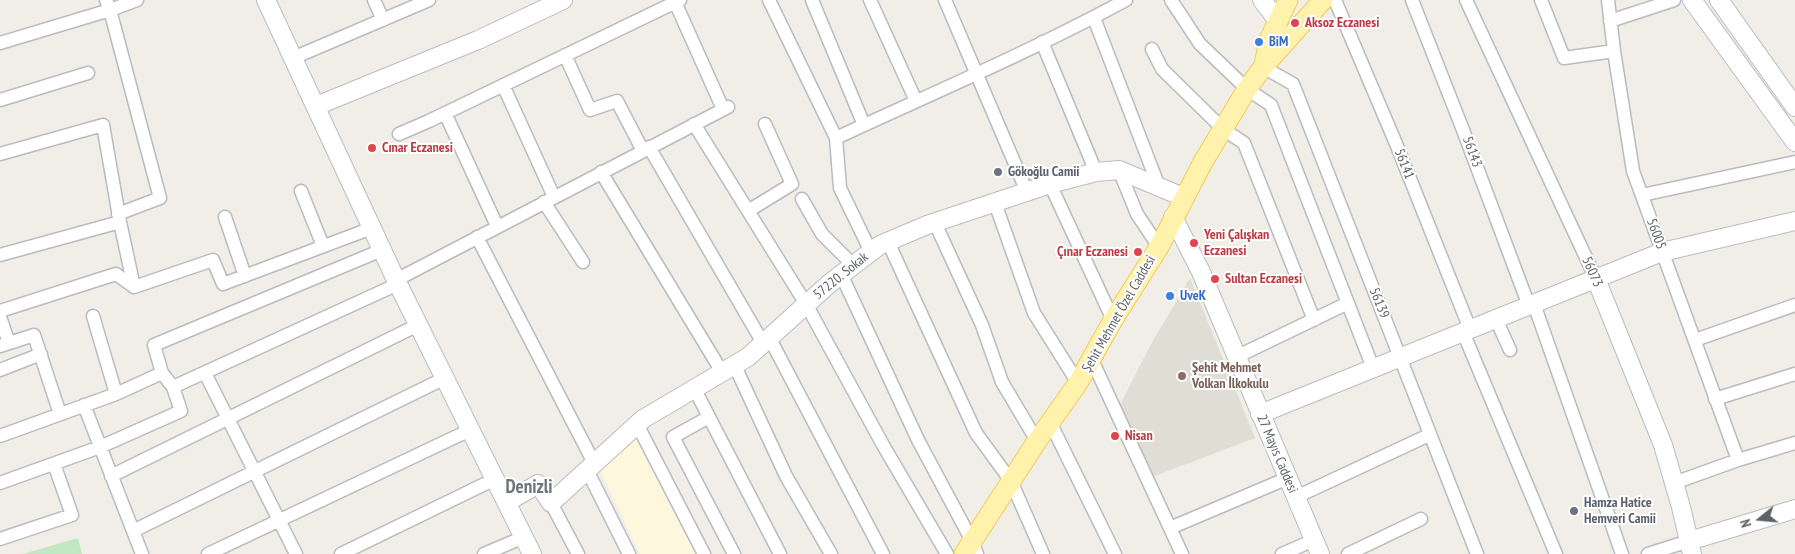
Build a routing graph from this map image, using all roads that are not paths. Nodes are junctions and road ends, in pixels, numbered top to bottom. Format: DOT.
graph roads {
  1 [pos="137,0"];
  2 [pos="374,0"];
  3 [pos="430,0"];
  4 [pos="563,0"];
  5 [pos="769,0"];
  6 [pos="812,0"];
  7 [pos="870,0"];
  8 [pos="945,0"];
  9 [pos="1126,0"];
  10 [pos="1171,0"];
  11 [pos="1262,0"];
  12 [pos="1288,0"];
  13 [pos="1298,0"];
  14 [pos="1335,0"];
  15 [pos="1412,0"];
  16 [pos="1466,0"];
  17 [pos="1540,0"];
  18 [pos="1608,0"];
  19 [pos="1674,0"];
  20 [pos="1692,0"];
  21 [pos="1720,0"];
  22 [pos="271,1"];
  23 [pos="677,1"];
  24 [pos="1320,3"];
  25 [pos="108,5"];
  26 [pos="1094,18"];
  27 [pos="383,20"];
  28 [pos="1278,21"];
  29 [pos="1610,21"];
  30 [pos="1042,42"];
  31 [pos="0,43"];
  32 [pos="1152,49"];
  33 [pos="1614,51"];
  34 [pos="565,55"];
  35 [pos="293,58"];
  36 [pos="1263,67"];
  37 [pos="88,73"];
  38 [pos="976,74"];
  39 [pos="503,85"];
  40 [pos="1247,89"];
  41 [pos="0,100"];
  42 [pos="916,101"];
  43 [pos="316,106"];
  44 [pos="1795,108"];
  45 [pos="445,113"];
  46 [pos="694,124"];
  47 [pos="765,124"];
  48 [pos="864,125"];
  49 [pos="1223,129"];
  50 [pos="399,134"];
  51 [pos="836,138"];
  52 [pos="1795,142"];
  53 [pos="646,149"];
  54 [pos="0,154"];
  55 [pos="1795,162"];
  56 [pos="1119,170"];
  57 [pos="601,172"];
  58 [pos="1096,172"];
  59 [pos="1050,184"];
  60 [pos="1158,186"];
  61 [pos="301,191"];
  62 [pos="1027,192"];
  63 [pos="1642,195"];
  64 [pos="1183,197"];
  65 [pos="549,199"];
  66 [pos="802,199"];
  67 [pos="995,203"];
  68 [pos="748,211"];
  69 [pos="225,217"];
  70 [pos="1173,217"];
  71 [pos="119,218"];
  72 [pos="1795,221"];
  73 [pos="935,223"];
  74 [pos="497,226"];
  75 [pos="372,228"];
  76 [pos="477,237"];
  77 [pos="888,242"];
  78 [pos="323,246"];
  79 [pos="1158,247"];
  80 [pos="382,250"];
  81 [pos="871,252"];
  82 [pos="1662,252"];
  83 [pos="0,255"];
  84 [pos="583,262"];
  85 [pos="847,270"];
  86 [pos="245,276"];
  87 [pos="1596,278"];
  88 [pos="397,282"];
  89 [pos="134,287"];
  90 [pos="806,304"];
  91 [pos="1348,304"];
  92 [pos="1531,305"];
  93 [pos="1795,305"];
  94 [pos="0,310"];
  95 [pos="93,316"];
  96 [pos="0,317"];
  97 [pos="1496,319"];
  98 [pos="1113,320"];
  99 [pos="1314,320"];
  100 [pos="418,325"];
  101 [pos="1467,330"];
  102 [pos="766,340"];
  103 [pos="1695,340"];
  104 [pos="4,344"];
  105 [pos="1510,350"];
  106 [pos="41,354"];
  107 [pos="1236,357"];
  108 [pos="1401,357"];
  109 [pos="1092,360"];
  110 [pos="728,368"];
  111 [pos="1373,368"];
  112 [pos="0,370"];
  113 [pos="205,373"];
  114 [pos="162,374"];
  115 [pos="1795,374"];
  116 [pos="445,378"];
  117 [pos="1078,383"];
  118 [pos="173,387"];
  119 [pos="694,388"];
  120 [pos="116,394"];
  121 [pos="1715,399"];
  122 [pos="84,405"];
  123 [pos="60,414"];
  124 [pos="1260,414"];
  125 [pos="709,417"];
  126 [pos="228,418"];
  127 [pos="1050,422"];
  128 [pos="637,424"];
  129 [pos="470,430"];
  130 [pos="1429,435"];
  131 [pos="0,436"];
  132 [pos="1037,442"];
  133 [pos="1795,443"];
  134 [pos="100,447"];
  135 [pos="1738,460"];
  136 [pos="54,464"];
  137 [pos="591,467"];
  138 [pos="255,473"];
  139 [pos="111,476"];
  140 [pos="1288,478"];
  141 [pos="495,479"];
  142 [pos="1011,481"];
  143 [pos="0,483"];
  144 [pos="1674,483"];
  145 [pos="1296,497"];
  146 [pos="507,502"];
  147 [pos="551,503"];
  148 [pos="1795,509"];
  149 [pos="1421,519"];
  150 [pos="279,522"];
  151 [pos="1170,528"];
  152 [pos="132,531"];
  153 [pos="524,537"];
  154 [pos="0,539"];
  155 [pos="1317,547"];
  156 [pos="1690,548"];
  157 [pos="971,550"];
  158 [pos="142,554"];
  159 [pos="208,554"];
  160 [pos="296,554"];
  161 [pos="341,554"];
  162 [pos="484,554"];
  163 [pos="532,554"];
  164 [pos="578,554"];
  165 [pos="629,554"];
  166 [pos="704,554"];
  167 [pos="734,554"];
  168 [pos="780,554"];
  169 [pos="831,554"];
  170 [pos="883,554"];
  171 [pos="947,554"];
  172 [pos="1044,554"];
  173 [pos="1115,554"];
  174 [pos="1182,554"];
  175 [pos="1282,554"];
  176 [pos="1348,554"];
  177 [pos="1477,554"];
  178 [pos="1556,554"];
  179 [pos="1622,554"];
  180 [pos="1648,554"];
  1 -- 25 [label="street"];
  2 -- 27 [label="street"];
  3 -- 27 [label="street"];
  4 -- 43 [label="street"];
  5 -- 51 [label="street"];
  6 -- 48 [label="street"];
  7 -- 42 [label="street"];
  8 -- 38 [label="street"];
  9 -- 26 [label="street"];
  10 -- 40 [label="street"];
  11 -- 28 [label="street"];
  12 -- 28 [label="main road"];
  13 -- 24 [label="main road"];
  14 -- 101 [label="street, 56141"];
  15 -- 92 [label="street, 56143"];
  16 -- 87 [label="street, 56073"];
  17 -- 33 [label="street"];
  18 -- 29 [label="street, 56005"];
  19 -- 29 [label="street"];
  20 -- 52 [label="street"];
  21 -- 44 [label="street"];
  22 -- 35 [label="street"];
  23 -- 34 [label="street"];
  23 -- 46 [label="street"];
  24 -- 36 [label="main road, Şehit Mehmet Özel Caddesi"];
  25 -- 31 [label="street"];
  25 -- 71 [label="street"];
  26 -- 30 [label="street"];
  26 -- 60 [label="street"];
  27 -- 35 [label="street"];
  28 -- 36 [label="main road"];
  29 -- 33 [label="street, 56005"];
  30 -- 38 [label="street"];
  30 -- 58 [label="street"];
  32 -- 49 [label="street"];
  33 -- 63 [label="street, 56005"];
  34 -- 39 [label="street"];
  34 -- 53 [label="street"];
  35 -- 43 [label="street"];
  36 -- 40 [label="main road, Şehit Mehmet Özel Caddesi"];
  36 -- 108 [label="street, 56139"];
  37 -- 41 [label="street"];
  38 -- 42 [label="street"];
  38 -- 62 [label="street"];
  39 -- 45 [label="street"];
  39 -- 65 [label="street"];
  40 -- 49 [label="main road, Şehit Mehmet Özel Caddesi"];
  40 -- 91 [label="street"];
  42 -- 48 [label="street"];
  43 -- 75 [label="street"];
  45 -- 50 [label="street"];
  45 -- 74 [label="street"];
  46 -- 53 [label="street"];
  46 -- 68 [label="street"];
  47 -- 68 [label="street"];
  48 -- 51 [label="street"];
  49 -- 64 [label="main road, Şehit Mehmet Özel Caddesi"];
  49 -- 99 [label="street"];
  51 -- 81 [label="street"];
  53 -- 57 [label="street"];
  53 -- 102 [label="street"];
  54 -- 71 [label="street"];
  55 -- 63 [label="street"];
  56 -- 58 [label="street, 57220. Sokak"];
  56 -- 60 [label="street, 57220. Sokak"];
  56 -- 79 [label="street"];
  57 -- 65 [label="street"];
  57 -- 110 [label="street"];
  58 -- 59 [label="street, 57220. Sokak"];
  59 -- 62 [label="street, 57220. Sokak"];
  59 -- 98 [label="street"];
  60 -- 64 [label="street, 57220. Sokak"];
  61 -- 78 [label="street"];
  62 -- 67 [label="street, 57220. Sokak"];
  63 -- 82 [label="street, 56005"];
  64 -- 70 [label="main road, Şehit Mehmet Özel Caddesi"];
  65 -- 74 [label="street"];
  65 -- 84 [label="street"];
  66 -- 85 [label="street"];
  67 -- 73 [label="street, 57220. Sokak"];
  67 -- 117 [label="street"];
  68 -- 90 [label="street"];
  69 -- 86 [label="street"];
  70 -- 79 [label="main road, Şehit Mehmet Özel Caddesi"];
  70 -- 107 [label="street, 27 Mayıs Caddesi"];
  71 -- 83 [label="street"];
  71 -- 89 [label="street"];
  72 -- 82 [label="street"];
  73 -- 77 [label="street, 57220. Sokak"];
  73 -- 132 [label="street"];
  74 -- 76 [label="street"];
  75 -- 78 [label="street"];
  75 -- 80 [label="street"];
  76 -- 88 [label="street"];
  76 -- 137 [label="street"];
  77 -- 81 [label="street, 57220. Sokak"];
  77 -- 142 [label="street"];
  78 -- 86 [label="street"];
  79 -- 98 [label="main road, Şehit Mehmet Özel Caddesi"];
  80 -- 88 [label="street"];
  80 -- 114 [label="street"];
  81 -- 85 [label="street, 57220. Sokak"];
  82 -- 87 [label="street"];
  82 -- 103 [label="street, 56005"];
  85 -- 90 [label="street, 57220. Sokak"];
  85 -- 157 [label="street"];
  86 -- 89 [label="street"];
  87 -- 92 [label="street"];
  87 -- 144 [label="street, 56073"];
  88 -- 100 [label="street"];
  88 -- 113 [label="street"];
  89 -- 94 [label="street"];
  90 -- 102 [label="street, 57220. Sokak"];
  90 -- 171 [label="street"];
  91 -- 99 [label="street"];
  91 -- 111 [label="street"];
  92 -- 97 [label="street"];
  92 -- 179 [label="street, 56143"];
  93 -- 103 [label="street"];
  95 -- 120 [label="street"];
  96 -- 104 [label="street"];
  97 -- 101 [label="street"];
  97 -- 105 [label="street"];
  98 -- 109 [label="main road, Şehit Mehmet Özel Caddesi"];
  99 -- 107 [label="street"];
  100 -- 116 [label="street"];
  100 -- 126 [label="street"];
  101 -- 108 [label="street"];
  101 -- 178 [label="street, 56141"];
  102 -- 110 [label="street, 57220. Sokak"];
  102 -- 170 [label="street"];
  103 -- 121 [label="street, 56005"];
  104 -- 106 [label="street"];
  106 -- 112 [label="street"];
  106 -- 123 [label="street"];
  107 -- 124 [label="street, 27 Mayıs Caddesi"];
  108 -- 111 [label="street"];
  108 -- 130 [label="street, 56139"];
  109 -- 117 [label="main road, Şehit Mehmet Özel Caddesi"];
  109 -- 151 [label="street"];
  110 -- 119 [label="street, 57220. Sokak"];
  110 -- 169 [label="street"];
  111 -- 124 [label="street"];
  113 -- 118 [label="street"];
  113 -- 126 [label="street"];
  114 -- 118 [label="street"];
  114 -- 120 [label="street"];
  115 -- 121 [label="street"];
  116 -- 129 [label="street"];
  116 -- 138 [label="street"];
  117 -- 127 [label="main road, Şehit Mehmet Özel Caddesi"];
  118 -- 134 [label="street"];
  119 -- 125 [label="street"];
  119 -- 128 [label="street, 57220. Sokak"];
  120 -- 122 [label="street"];
  121 -- 135 [label="street, 56005"];
  122 -- 123 [label="street"];
  122 -- 134 [label="street"];
  123 -- 131 [label="street"];
  124 -- 140 [label="street, 27 Mayıs Caddesi"];
  125 -- 167 [label="street"];
  125 -- 168 [label="street"];
  126 -- 138 [label="street"];
  126 -- 139 [label="street"];
  127 -- 132 [label="main road, Şehit Mehmet Özel Caddesi"];
  127 -- 173 [label="street"];
  128 -- 137 [label="street, 57220. Sokak"];
  128 -- 166 [label="street"];
  129 -- 141 [label="street"];
  129 -- 150 [label="street"];
  130 -- 145 [label="street"];
  130 -- 177 [label="street, 56139"];
  132 -- 142 [label="main road, Şehit Mehmet Özel Caddesi"];
  133 -- 135 [label="street"];
  134 -- 136 [label="street"];
  134 -- 139 [label="street"];
  135 -- 144 [label="street"];
  136 -- 143 [label="street"];
  136 -- 154 [label="street"];
  137 -- 147 [label="street, 57220. Sokak"];
  137 -- 165 [label="street"];
  138 -- 150 [label="street"];
  138 -- 152 [label="street"];
  139 -- 152 [label="street"];
  140 -- 145 [label="street, 27 Mayıs Caddesi"];
  140 -- 151 [label="street"];
  141 -- 146 [label="street"];
  141 -- 161 [label="street"];
  142 -- 157 [label="main road, Şehit Mehmet Özel Caddesi"];
  142 -- 172 [label="street"];
  144 -- 156 [label="street, 56073"];
  145 -- 155 [label="street, 27 Mayıs Caddesi"];
  146 -- 147 [label="street"];
  146 -- 153 [label="street"];
  147 -- 164 [label="street"];
  148 -- 156 [label="street"];
  149 -- 176 [label="street"];
  150 -- 159 [label="street"];
  150 -- 160 [label="street"];
  151 -- 174 [label="street"];
  152 -- 158 [label="street"];
  153 -- 162 [label="street"];
  153 -- 163 [label="street"];
  155 -- 175 [label="street"];
  156 -- 180 [label="street"];
}
